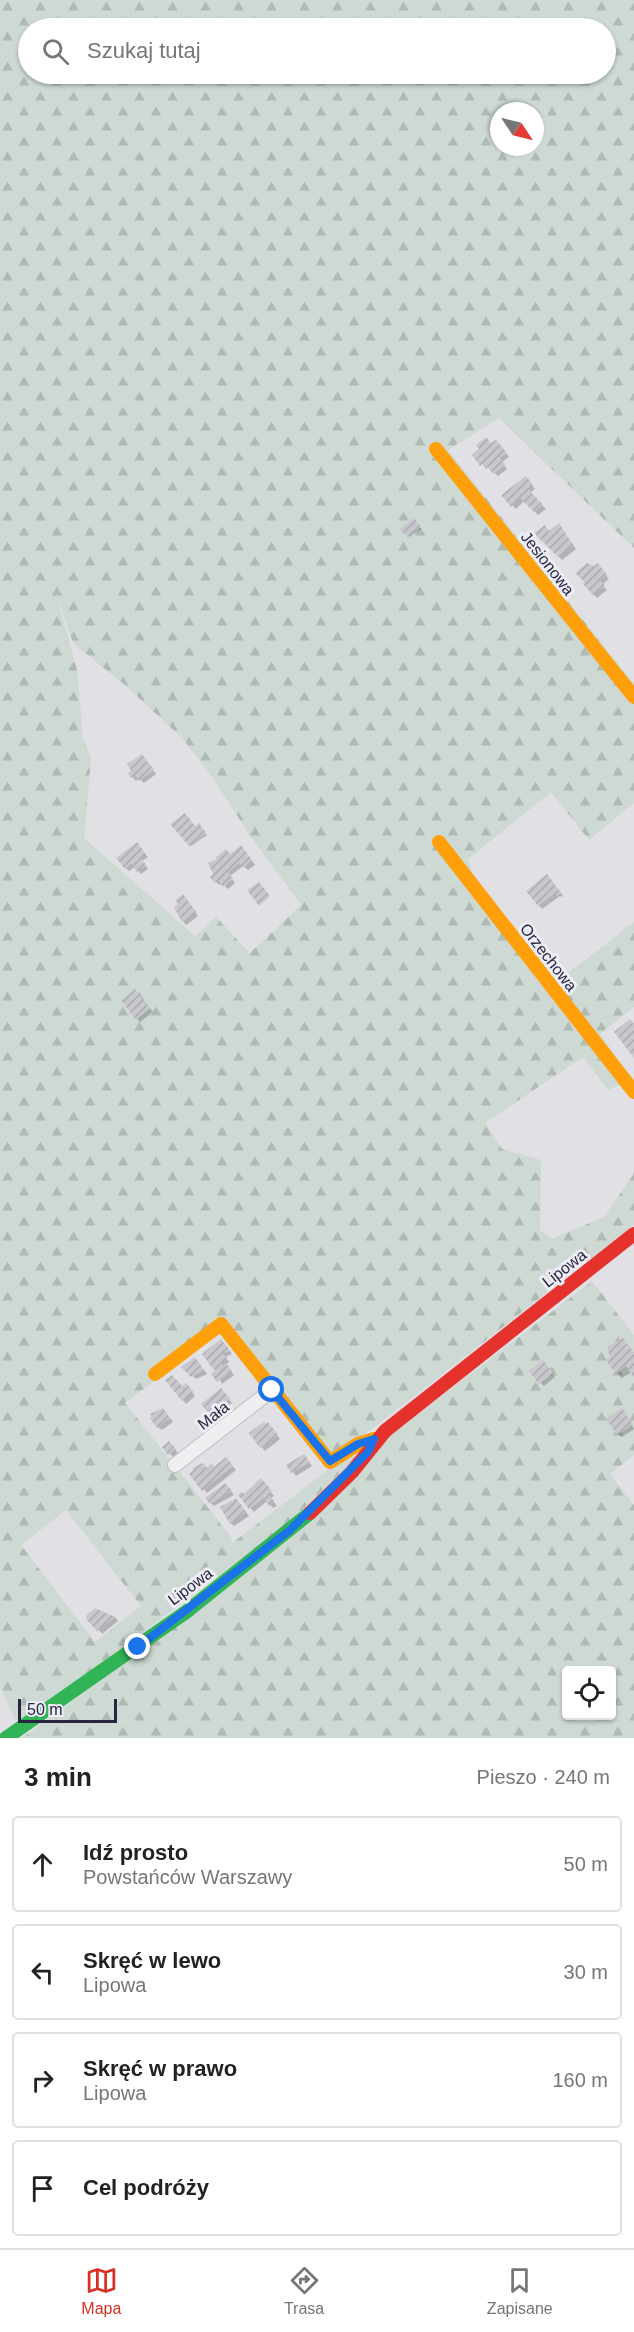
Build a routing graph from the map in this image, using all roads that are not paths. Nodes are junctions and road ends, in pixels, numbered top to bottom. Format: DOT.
graph roads {
  1 [pos="436,449"];
  2 [pos="634,697"];
  3 [pos="439,842"];
  4 [pos="634,1092"];
  5 [pos="634,1234"];
  6 [pos="155,1374"];
  7 [pos="272,1390"];
  8 [pos="374,1439"];
  9 [pos="175,1466"];
  10 [pos="6,1738"];
  1 -- 2 [label="street, Jesionowa"];
  3 -- 4 [label="street, Orzechowa"];
  5 -- 8 [label="street, Lipowa"];
  6 -- 7 [label="street"];
  7 -- 8 [label="street, Lipowa"];
  7 -- 9 [label="street, Mała"];
  8 -- 10 [label="street, Lipowa"];
}
